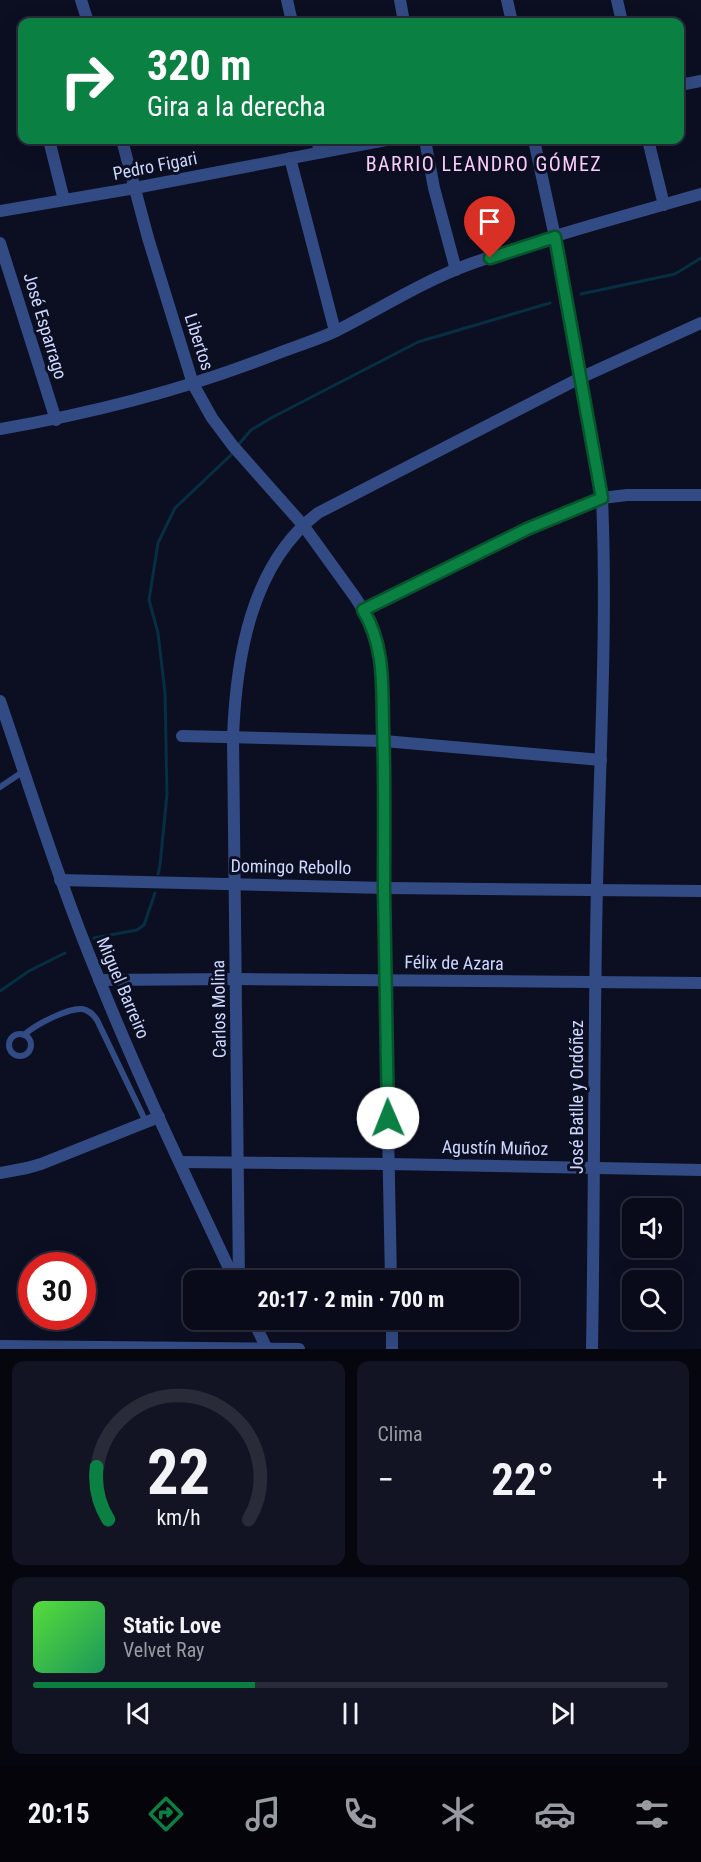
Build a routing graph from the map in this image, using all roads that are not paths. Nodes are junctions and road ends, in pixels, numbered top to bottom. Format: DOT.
graph roads {
  1 [pos="81,0"];
  2 [pos="287,0"];
  3 [pos="400,0"];
  4 [pos="507,0"];
  5 [pos="617,0"];
  6 [pos="87,18"];
  7 [pos="291,18"];
  8 [pos="403,18"];
  9 [pos="511,18"];
  10 [pos="621,18"];
  11 [pos="701,81"];
  12 [pos="684,84"];
  13 [pos="50,144"];
  14 [pos="123,144"];
  15 [pos="318,144"];
  16 [pos="364,144"];
  17 [pos="426,144"];
  18 [pos="535,144"];
  19 [pos="649,144"];
  20 [pos="320,152"];
  21 [pos="290,158"];
  22 [pos="135,188"];
  23 [pos="701,194"];
  24 [pos="64,200"];
  25 [pos="664,205"];
  26 [pos="0,210"];
  27 [pos="555,237"];
  28 [pos="0,243"];
  29 [pos="456,270"];
  30 [pos="701,323"];
  31 [pos="335,331"];
  32 [pos="580,378"];
  33 [pos="193,384"];
  34 [pos="56,420"];
  35 [pos="0,429"];
  36 [pos="701,495"];
  37 [pos="602,498"];
  38 [pos="303,525"];
  39 [pos="363,610"];
  40 [pos="0,701"];
  41 [pos="182,735"];
  42 [pos="233,737"];
  43 [pos="384,741"];
  44 [pos="601,760"];
  45 [pos="24,771"];
  46 [pos="0,787"];
  47 [pos="60,880"];
  48 [pos="234,884"];
  49 [pos="384,888"];
  50 [pos="597,891"];
  51 [pos="701,891"];
  52 [pos="237,979"];
  53 [pos="99,980"];
  54 [pos="385,980"];
  55 [pos="596,982"];
  56 [pos="701,983"];
  57 [pos="24,1035"];
  58 [pos="159,1117"];
  59 [pos="146,1122"];
  60 [pos="180,1162"];
  61 [pos="238,1163"];
  62 [pos="389,1164"];
  63 [pos="595,1168"];
  64 [pos="701,1170"];
  65 [pos="0,1173"];
  66 [pos="232,1270"];
  67 [pos="237,1270"];
  68 [pos="391,1270"];
  69 [pos="258,1330"];
  70 [pos="392,1330"];
  71 [pos="0,1346"];
  72 [pos="92,1348"];
  73 [pos="266,1348"];
  74 [pos="299,1349"];
  75 [pos="393,1349"];
  76 [pos="592,1349"];
  1 -- 6 [label="street"];
  2 -- 7 [label="street"];
  3 -- 8 [label="street"];
  4 -- 9 [label="street"];
  5 -- 10 [label="street"];
  11 -- 12 [label="street"];
  13 -- 24 [label="street"];
  14 -- 22 [label="street, Libertos"];
  15 -- 20 [label="street"];
  16 -- 20 [label="street, Pedro Figari"];
  17 -- 29 [label="street"];
  18 -- 27 [label="street, José Batlle y Ordóñez"];
  19 -- 25 [label="street"];
  20 -- 21 [label="street, Pedro Figari"];
  21 -- 22 [label="street, Pedro Figari"];
  21 -- 31 [label="street"];
  22 -- 24 [label="street, Pedro Figari"];
  22 -- 33 [label="street, Libertos"];
  23 -- 25 [label="street"];
  24 -- 26 [label="street, Pedro Figari"];
  25 -- 27 [label="street"];
  27 -- 29 [label="street"];
  27 -- 32 [label="street, José Batlle y Ordóñez"];
  28 -- 34 [label="street, José Esparrago"];
  29 -- 31 [label="street"];
  30 -- 32 [label="street, Carlos Molina"];
  31 -- 33 [label="street"];
  32 -- 37 [label="street, José Batlle y Ordóñez"];
  32 -- 38 [label="street, Carlos Molina"];
  33 -- 34 [label="street"];
  33 -- 38 [label="street, Libertos"];
  34 -- 35 [label="street"];
  36 -- 37 [label="street"];
  37 -- 39 [label="street"];
  37 -- 44 [label="street, José Batlle y Ordóñez"];
  38 -- 39 [label="street, Libertos"];
  38 -- 42 [label="street, Carlos Molina"];
  39 -- 43 [label="street, Libertos"];
  40 -- 45 [label="street, Miguel Barreiro"];
  41 -- 42 [label="street"];
  42 -- 43 [label="street"];
  42 -- 48 [label="street, Carlos Molina"];
  43 -- 44 [label="street"];
  43 -- 49 [label="street, Libertos"];
  44 -- 50 [label="street, José Batlle y Ordóñez"];
  45 -- 46 [label="lane"];
  45 -- 47 [label="street, Miguel Barreiro"];
  47 -- 48 [label="street, Domingo Rebollo"];
  47 -- 53 [label="street, Miguel Barreiro"];
  48 -- 49 [label="street, Domingo Rebollo"];
  48 -- 52 [label="street, Carlos Molina"];
  49 -- 50 [label="street, Domingo Rebollo"];
  49 -- 54 [label="street, Libertos"];
  50 -- 51 [label="street, Domingo Rebollo"];
  50 -- 55 [label="street, José Batlle y Ordóñez"];
  52 -- 53 [label="street, Félix de Azara"];
  52 -- 54 [label="street, Félix de Azara"];
  52 -- 61 [label="street, Carlos Molina"];
  53 -- 58 [label="street, Miguel Barreiro"];
  54 -- 55 [label="street, Félix de Azara"];
  54 -- 62 [label="street, Libertos"];
  55 -- 56 [label="street, Félix de Azara"];
  55 -- 63 [label="street, José Batlle y Ordóñez"];
  57 -- 59 [label="lane"];
  58 -- 59 [label="street"];
  58 -- 60 [label="street, Miguel Barreiro"];
  59 -- 65 [label="street"];
  60 -- 61 [label="street, Agustín Muñoz"];
  60 -- 66 [label="street, Miguel Barreiro"];
  61 -- 62 [label="street, Agustín Muñoz"];
  61 -- 67 [label="street, Carlos Molina"];
  62 -- 63 [label="street, Agustín Muñoz"];
  62 -- 68 [label="street, Libertos"];
  63 -- 64 [label="street, Agustín Muñoz"];
  63 -- 76 [label="street, José Batlle y Ordóñez"];
  69 -- 73 [label="street"];
  70 -- 75 [label="street"];
  71 -- 72 [label="street"];
  72 -- 73 [label="street"];
  73 -- 74 [label="street"];
}
